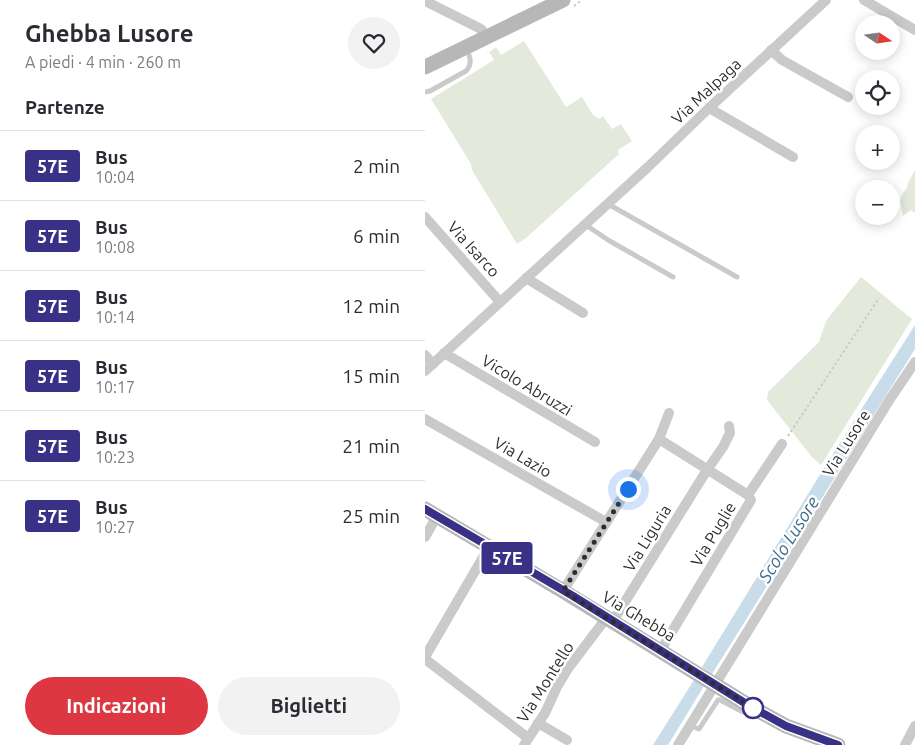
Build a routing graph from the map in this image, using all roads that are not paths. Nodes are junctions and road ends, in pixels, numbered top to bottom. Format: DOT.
graph roads {
  1 [pos="563,0"];
  2 [pos="826,0"];
  3 [pos="864,0"];
  4 [pos="425,1"];
  5 [pos="915,30"];
  6 [pos="486,37"];
  7 [pos="465,47"];
  8 [pos="771,50"];
  9 [pos="425,67"];
  10 [pos="425,92"];
  11 [pos="848,98"];
  12 [pos="709,108"];
  13 [pos="793,157"];
  14 [pos="607,204"];
  15 [pos="425,217"];
  16 [pos="586,224"];
  17 [pos="673,277"];
  18 [pos="737,277"];
  19 [pos="526,278"];
  20 [pos="500,302"];
  21 [pos="583,313"];
  22 [pos="444,353"];
  23 [pos="425,355"];
  24 [pos="915,362"];
  25 [pos="433,364"];
  26 [pos="425,371"];
  27 [pos="669,413"];
  28 [pos="425,419"];
  29 [pos="729,426"];
  30 [pos="659,439"];
  31 [pos="595,442"];
  32 [pos="782,444"];
  33 [pos="707,470"];
  34 [pos="748,495"];
  35 [pos="431,513"];
  36 [pos="606,522"];
  37 [pos="425,537"];
  38 [pos="489,547"];
  39 [pos="563,591"];
  40 [pos="610,619"];
  41 [pos="661,650"];
  42 [pos="425,658"];
  43 [pos="714,683"];
  44 [pos="748,705"];
  45 [pos="538,723"];
  46 [pos="690,726"];
  47 [pos="915,726"];
  48 [pos="567,740"];
  49 [pos="526,741"];
  50 [pos="678,745"];
  51 [pos="839,745"];
  52 [pos="905,745"];
  1 -- 6 [label="street"];
  2 -- 8 [label="street, Via Malpaga"];
  3 -- 5 [label="street"];
  4 -- 6 [label="street"];
  6 -- 7 [label="street"];
  7 -- 9 [label="street"];
  7 -- 10 [label="lane"];
  8 -- 11 [label="street"];
  8 -- 12 [label="street, Via Malpaga"];
  12 -- 13 [label="street"];
  12 -- 14 [label="street, Via Malpaga"];
  14 -- 16 [label="street, Via Malpaga"];
  14 -- 18 [label="lane"];
  15 -- 20 [label="street, Via Isarco"];
  16 -- 17 [label="lane"];
  16 -- 19 [label="street, Via Malpaga"];
  19 -- 20 [label="street, Via Malpaga"];
  19 -- 21 [label="street"];
  20 -- 22 [label="street, Via Malpaga"];
  22 -- 25 [label="street, Via Malpaga"];
  22 -- 31 [label="street, Vicolo Abruzzi"];
  23 -- 25 [label="street"];
  24 -- 43 [label="street, Via Lusore"];
  25 -- 26 [label="street, Via Malpaga"];
  27 -- 30 [label="street"];
  28 -- 36 [label="street, Via Lazio"];
  29 -- 33 [label="street, Via Liguria"];
  30 -- 33 [label="street, Via Puglie"];
  30 -- 36 [label="street"];
  32 -- 34 [label="street"];
  33 -- 34 [label="street, Via Puglie"];
  33 -- 40 [label="street, Via Liguria"];
  34 -- 41 [label="street, Via Puglie"];
  35 -- 37 [label="street"];
  35 -- 38 [label="street, Via Ghebba"];
  36 -- 39 [label="street"];
  38 -- 39 [label="street, Via Ghebba"];
  38 -- 42 [label="street"];
  39 -- 40 [label="street, Via Ghebba"];
  40 -- 41 [label="street, Via Ghebba"];
  40 -- 45 [label="street, Via Montello"];
  41 -- 43 [label="street, Via Ghebba"];
  42 -- 49 [label="street, Via Montello"];
  43 -- 44 [label="street, Via Ghebba"];
  43 -- 46 [label="street, Via Lusore"];
  44 -- 46 [label="lane"];
  44 -- 51 [label="street, Via Ghebba"];
  45 -- 48 [label="street"];
  45 -- 49 [label="street, Via Montello"];
  46 -- 50 [label="street, Via Lusore"];
  47 -- 52 [label="street"];
}
